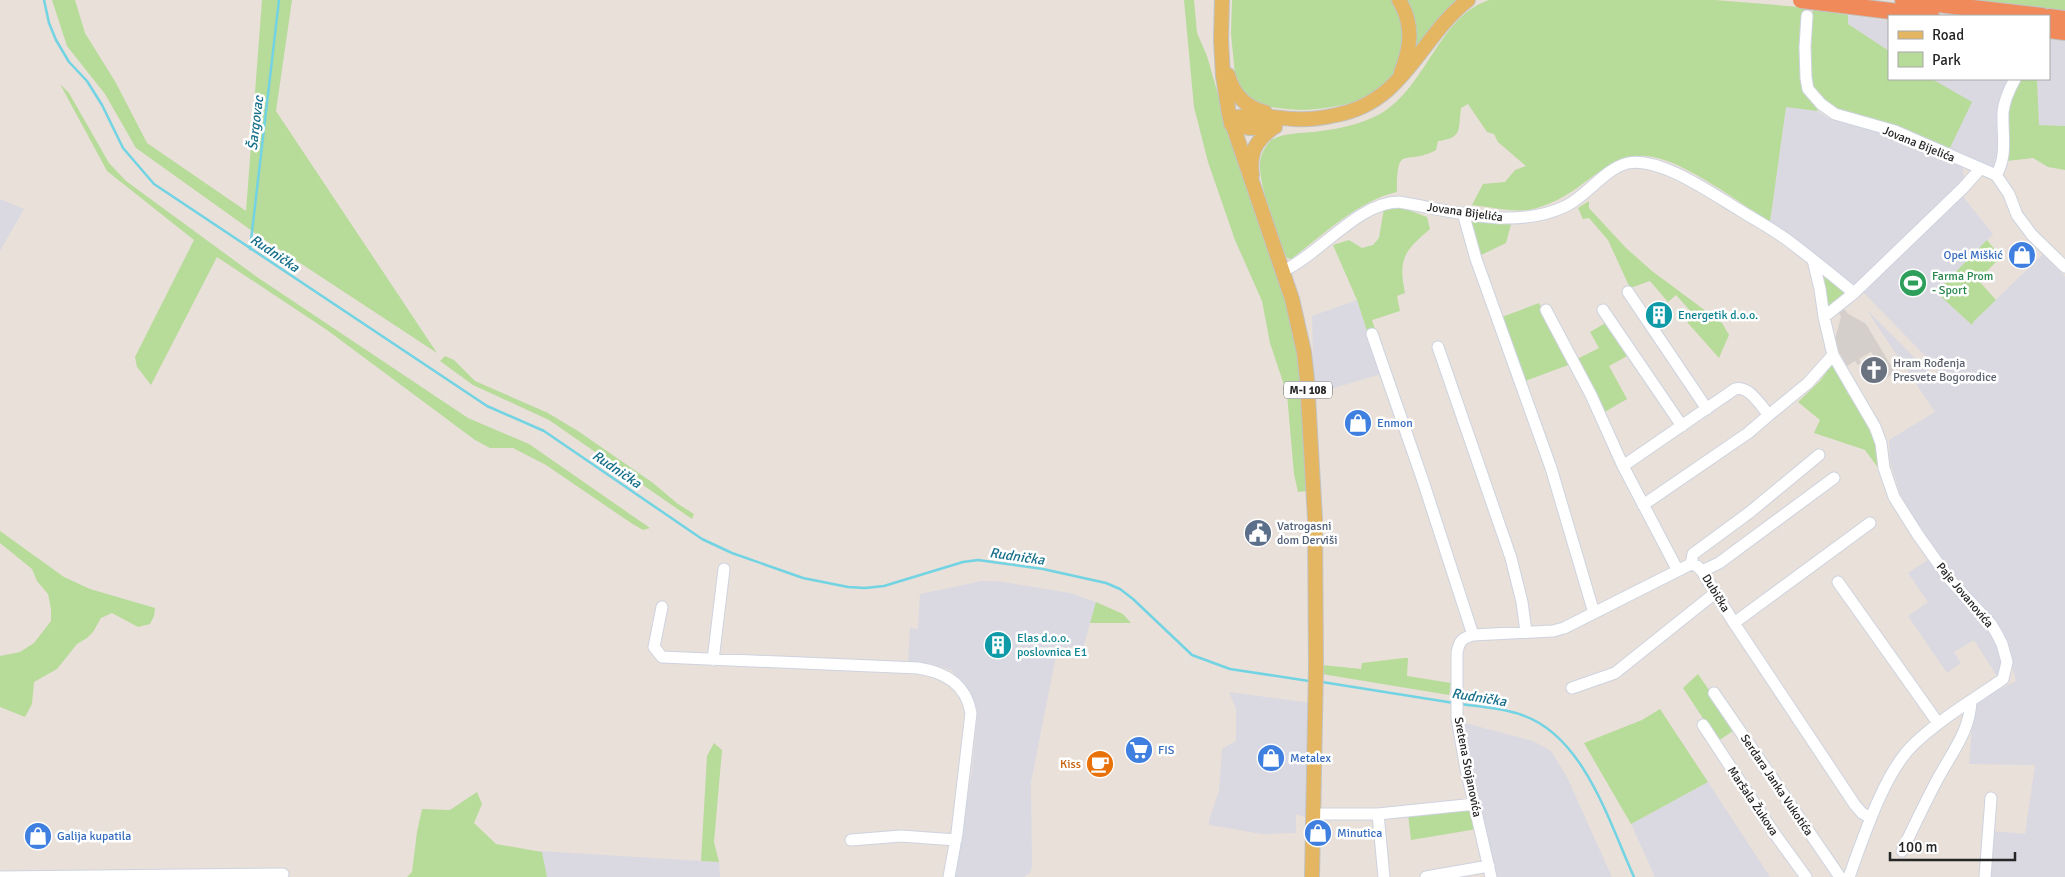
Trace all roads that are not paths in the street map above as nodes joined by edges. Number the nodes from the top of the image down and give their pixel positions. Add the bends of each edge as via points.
1 (1222, 0) edge
2 (1399, 0) edge
3 (1468, 0) edge
4 (1797, 0) edge
5 (1801, 0) edge
6 (1903, 0) edge
7 (1924, 15) edge
8 (2033, 15) edge
9 (1807, 16) dead end
10 (2050, 17) edge
11 (2065, 19) edge
12 (2050, 30) edge
13 (2065, 32) edge
14 (1222, 53) junction
15 (1398, 79) junction
16 (2015, 80) edge
17 (1293, 119) junction
18 (1231, 122) junction
19 (1274, 127) junction
20 (1980, 169) junction
21 (1996, 175) junction
22 (1260, 210) junction
23 (1462, 213) junction
24 (1813, 260) junction
25 (2065, 267) edge
26 (1283, 271) junction
27 (1628, 292) dead end
28 (1854, 293) junction
29 (1546, 310) dead end
30 (1604, 310) dead end
31 (1824, 317) junction
32 (1372, 334) dead end
33 (1438, 346) dead end
34 (1833, 355) junction
35 (1707, 409) junction
36 (1769, 416) junction
37 (1682, 426) junction
38 (1819, 455) dead end
39 (1623, 466) junction
40 (1834, 478) dead end
41 (1643, 505) junction
42 (1870, 523) dead end
43 (1691, 564) junction
44 (724, 569) dead end
45 (1677, 569) junction
46 (1702, 571) junction
47 (1838, 582) dead end
48 (1715, 594) junction
49 (662, 607) dead end
50 (1594, 613) junction
51 (1734, 623) junction
52 (1526, 632) junction
53 (1473, 635) junction
54 (713, 660) junction
55 (1572, 688) dead end
56 (1714, 693) dead end
57 (1971, 701) junction
58 (1938, 723) junction
59 (1703, 724) dead end
60 (1991, 798) dead end
61 (1475, 804) junction
62 (1313, 814) junction
63 (1378, 814) junction
64 (1871, 818) junction
65 (851, 840) dead end
66 (956, 840) junction
67 (1902, 851) dead end
68 (1490, 872) edge
69 (283, 874) dead end
70 (0, 876) edge
71 (949, 877) edge
72 (1312, 877) edge
73 (1384, 877) edge
74 (1426, 877) edge
75 (1806, 877) edge
76 (1840, 877) edge
77 (1849, 877) edge
78 (1985, 877) edge

1 - 14 main road, M-I 108
2 - 15 main road via 1410,28 1410,38
3 - 15 main road
4 - 5 highway
5 - 7 highway, bridge
6 - 8 highway
9 - 20 street, Jovana Bijelića via 1806,78 1808,89 1821,104 1835,114 1895,131
10 - 11 highway
12 - 13 highway
14 - 17 main road via 1238,97 1250,108
14 - 18 main road, M-I 108
15 - 17 main road via 1371,104 1354,111
16 - 21 street via 2003,111 2003,154
17 - 18 main road via 1256,115 1240,116
17 - 19 main road
18 - 19 main road via 1249,128
18 - 22 main road, M-I 108
19 - 22 main road via 1259,139 1254,149 1251,168
20 - 21 street, Jovana Bijelića
20 - 28 street
21 - 25 street via 2009,194 2017,215 2032,235
22 - 26 main road, M-I 108
23 - 24 street, Jovana Bijelića via 1497,218 1541,215 1579,199 1616,169 1628,163 1640,163 1688,179 1785,238
23 - 26 street, Jovana Bijelića via 1399,202 1378,206 1341,230 1303,261
23 - 50 street via 1551,468
24 - 28 street, Jovana Bijelića
24 - 31 street, Paje Jovanovića
26 - 62 main road, M-I 108 via 1300,327 1308,378 1315,498
27 - 35 street
28 - 31 street
29 - 39 street via 1592,395
30 - 37 street
31 - 34 street, Paje Jovanovića
32 - 53 street
33 - 52 street via 1510,558
34 - 36 street via 1808,383
34 - 57 street, Paje Jovanovića via 1875,427 1894,497 1950,580 1991,624 2002,644 2007,662 2003,679
35 - 36 street via 1739,388 1747,390
35 - 37 street
36 - 41 street
37 - 39 street
38 - 43 street via 1693,554
39 - 41 street
40 - 46 street via 1732,553
41 - 45 street
42 - 51 street
43 - 45 street, Dubička
43 - 46 street, Dubička
44 - 54 street
45 - 50 street, Dubička
46 - 48 street, Dubička
47 - 58 street
48 - 51 street, Dubička
48 - 55 street via 1615,673
49 - 54 street via 654,643 656,652 670,658
50 - 52 street, Dubička via 1564,628
51 - 64 street, Dubička via 1855,805
52 - 53 street, Dubička
53 - 61 street, Sretena Stojanovića via 1463,638 1458,646 1457,712
54 - 66 street via 918,668 952,679 967,698 970,713
56 - 76 street, Serdara Janka Vukotića
57 - 58 street, Paje Jovanovića
57 - 67 street via 1964,733
58 - 64 street, Paje Jovanovića via 1900,760
59 - 75 street, Maršala Žukova
60 - 78 street
61 - 63 street
61 - 68 street, Sretena Stojanovića
62 - 63 street
62 - 72 main road, M-I 108
63 - 73 street
64 - 77 street, Paje Jovanovića
65 - 66 street via 901,836
66 - 71 street
68 - 74 street
69 - 70 street

